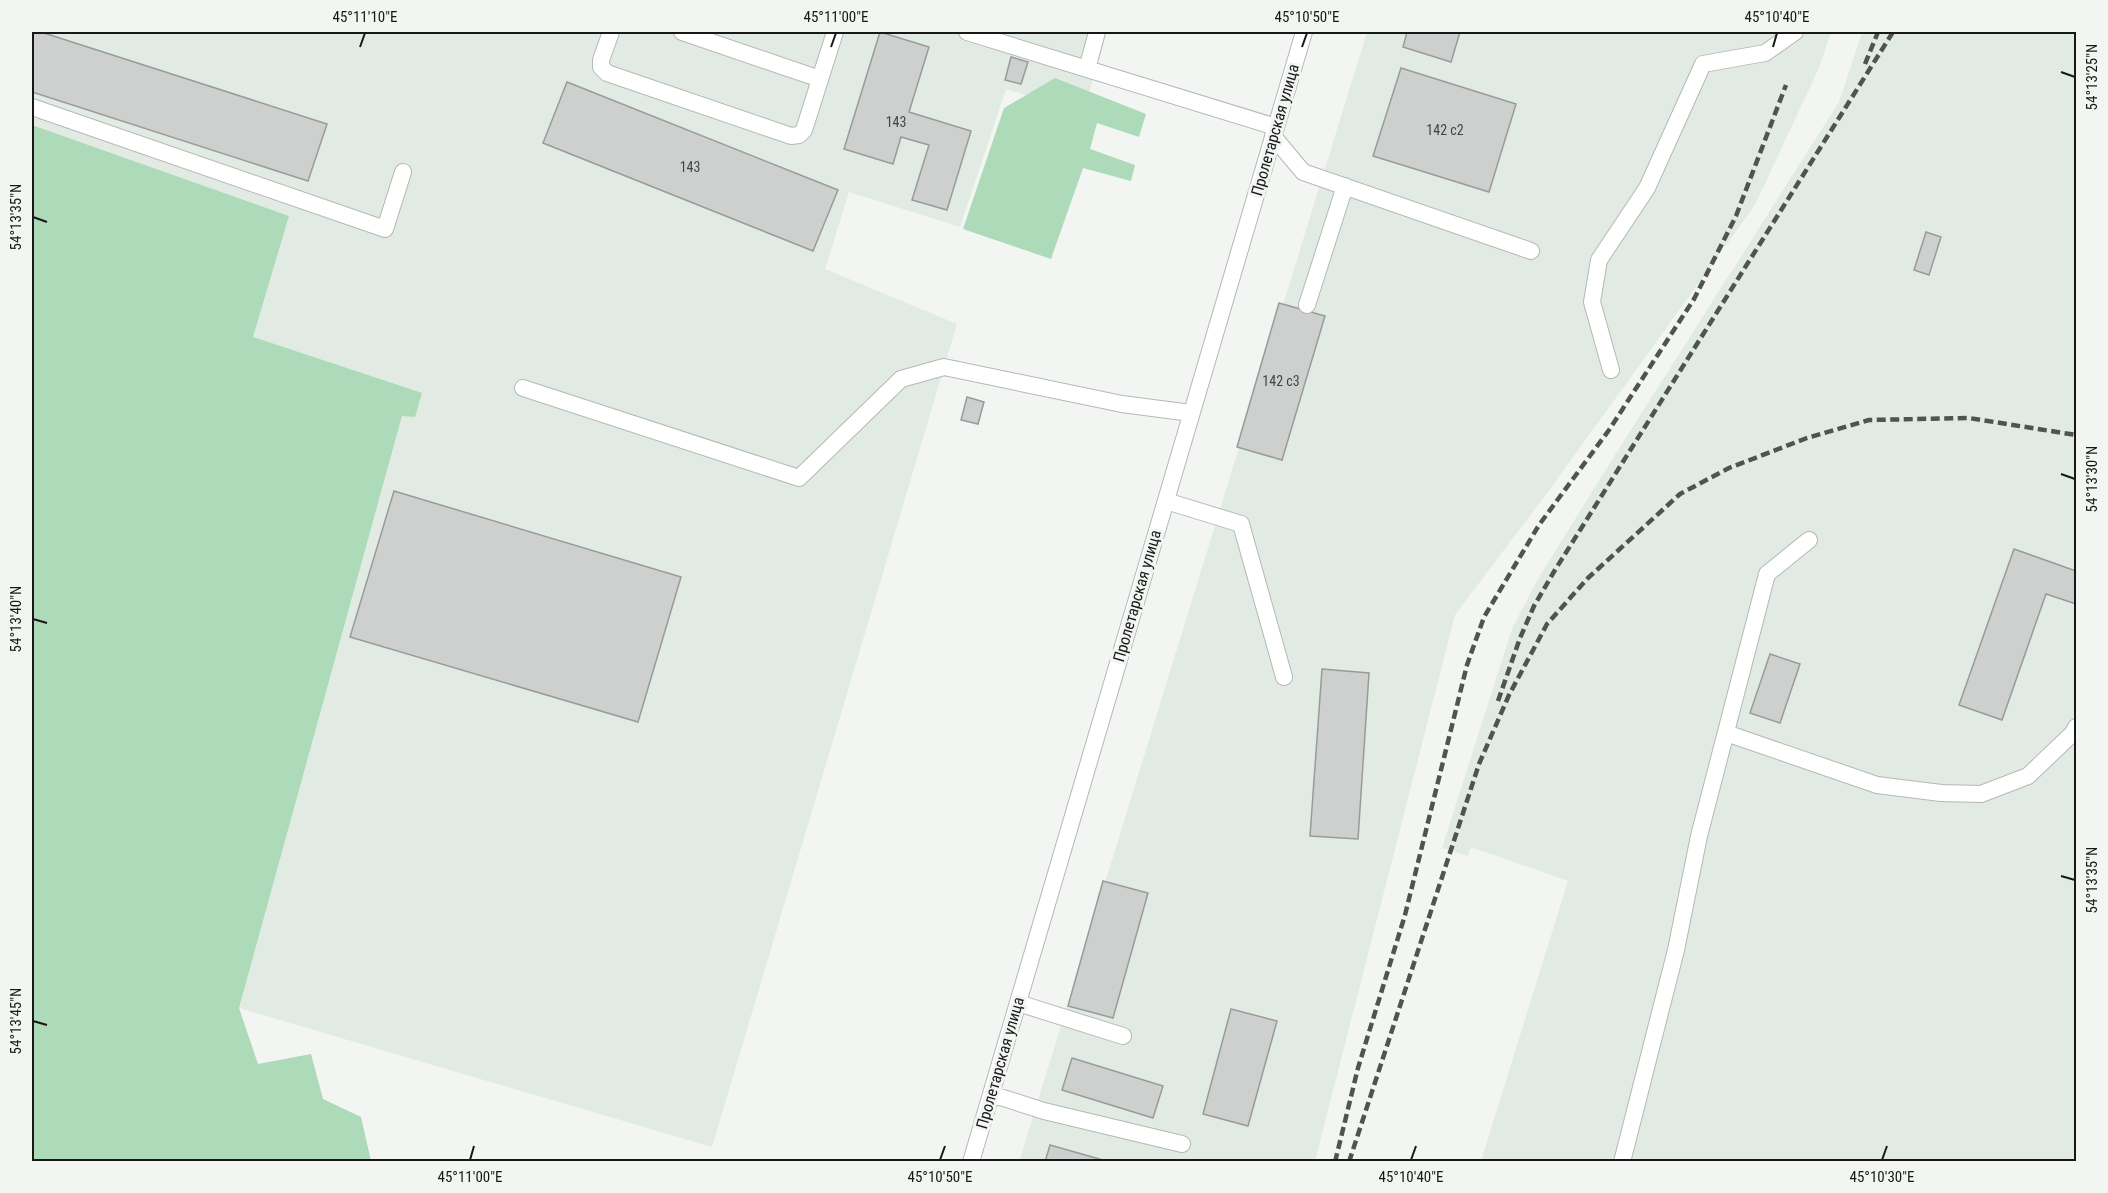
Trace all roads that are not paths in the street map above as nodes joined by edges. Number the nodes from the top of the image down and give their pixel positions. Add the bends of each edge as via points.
1 (611, 32) edge
2 (682, 32) edge
3 (835, 32) edge
4 (967, 32) edge
5 (1097, 32) edge
6 (1304, 32) edge
7 (1795, 32) edge
8 (1087, 69) junction
9 (820, 79) junction
10 (32, 107) edge
11 (1275, 131) junction
12 (403, 172) dead end
13 (1345, 186) junction
14 (1531, 251) dead end
15 (1307, 305) dead end
16 (1611, 370) dead end
17 (523, 388) dead end
18 (1191, 413) junction
19 (1166, 501) junction
20 (1809, 540) dead end
21 (1284, 677) dead end
22 (2076, 727) edge
23 (1725, 732) junction
24 (1018, 1003) junction
25 (1123, 1036) dead end
26 (991, 1094) junction
27 (1182, 1144) dead end
28 (971, 1161) edge
29 (1622, 1161) edge

1 - 9 street via 601,60 607,73 791,136 804,130
2 - 9 street
3 - 9 street
4 - 8 street
5 - 8 street
6 - 11 street, Пролетарская улица
7 - 16 street via 1764,53 1702,64 1647,188 1599,260 1592,302
8 - 11 street
10 - 12 street via 385,229
11 - 13 street via 1302,172
11 - 18 street, Пролетарская улица
13 - 14 street
13 - 15 street
17 - 18 street via 800,478 900,379 944,367 1122,404
18 - 19 street, Пролетарская улица
19 - 21 street via 1241,524
19 - 24 street, Пролетарская улица
20 - 23 street via 1767,574
22 - 23 street via 2028,776 1981,794 1877,785
23 - 29 street via 1676,950
24 - 25 street
24 - 26 street, Пролетарская улица
26 - 27 street via 1044,1111
26 - 28 street, Пролетарская улица

